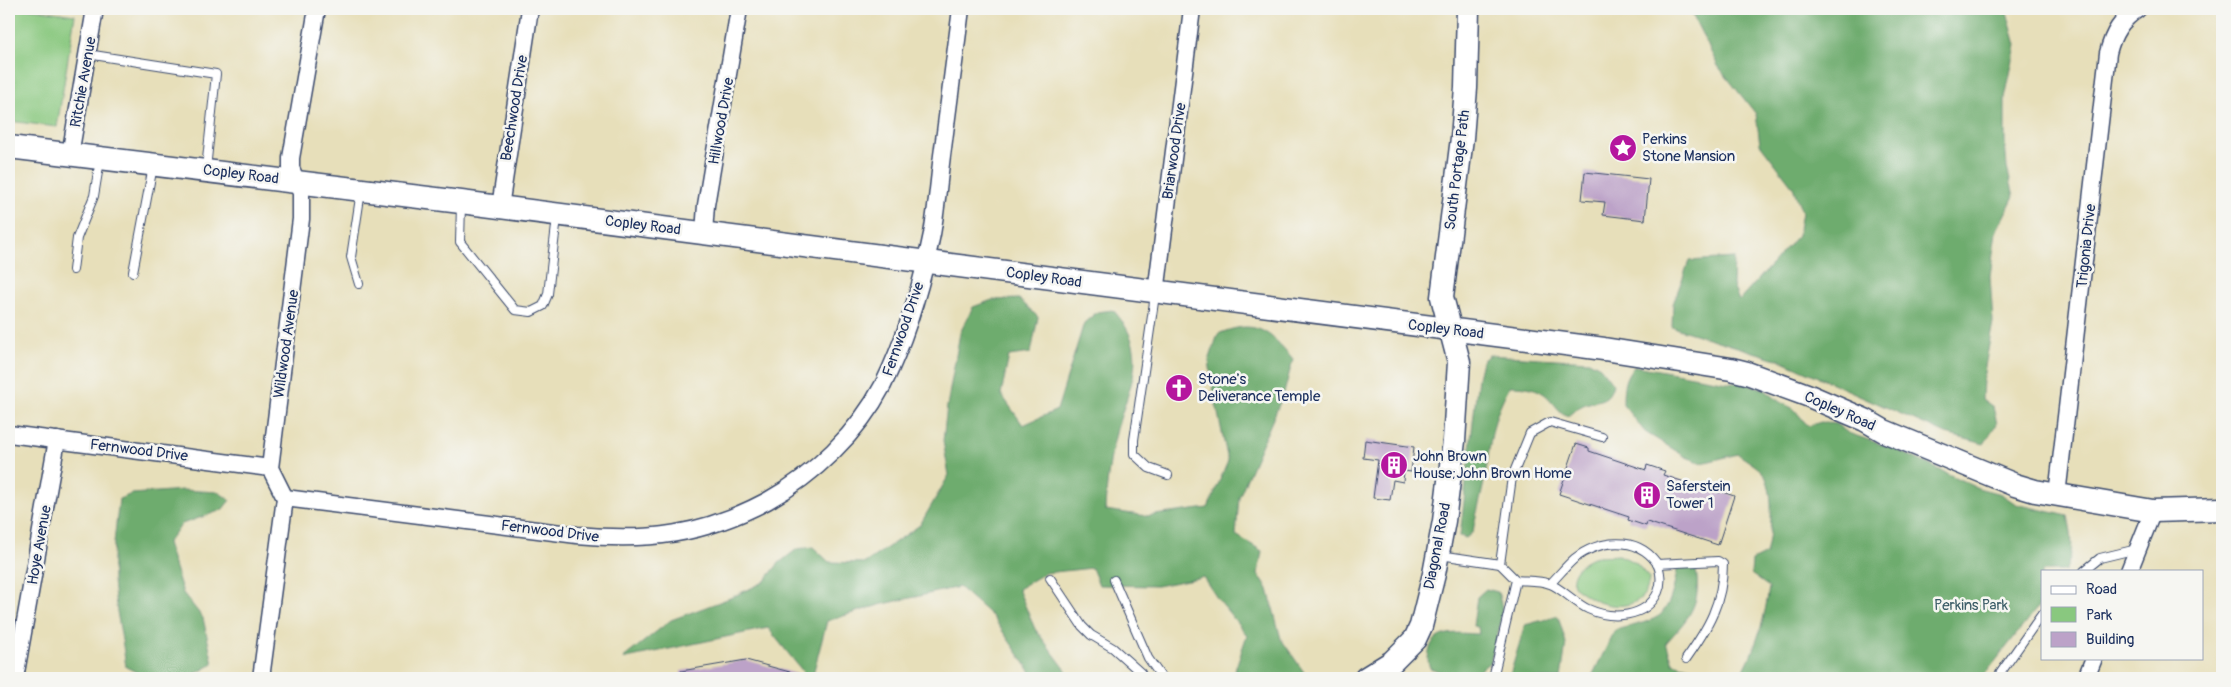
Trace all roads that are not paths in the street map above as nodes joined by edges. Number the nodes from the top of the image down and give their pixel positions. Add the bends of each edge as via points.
1 (95, 9) edge
2 (316, 9) edge
3 (530, 9) edge
4 (739, 9) edge
5 (961, 9) edge
6 (1192, 9) edge
7 (1468, 9) edge
8 (2138, 9) edge
9 (87, 54) junction
10 (9, 147) edge
11 (70, 155) junction
12 (100, 158) junction
13 (153, 164) junction
14 (206, 170) junction
15 (295, 181) junction
16 (361, 189) junction
17 (461, 202) junction
18 (500, 207) junction
19 (558, 214) junction
20 (704, 233) junction
21 (926, 261) junction
22 (73, 270) dead end
23 (133, 272) dead end
24 (359, 284) dead end
25 (1156, 293) junction
26 (1452, 330) junction
27 (9, 434) edge
28 (1602, 436) dead end
29 (57, 440) junction
30 (270, 468) junction
31 (1168, 475) dead end
32 (2057, 495) junction
33 (285, 498) junction
34 (2222, 509) edge
35 (2153, 511) junction
36 (2138, 549) junction
37 (1437, 555) junction
38 (1500, 564) junction
39 (1657, 564) junction
40 (2085, 570) edge
41 (2129, 570) edge
42 (1050, 578) dead end
43 (1114, 580) dead end
44 (1516, 580) junction
45 (1550, 584) junction
46 (2041, 615) edge
47 (1686, 659) dead end
48 (2093, 660) edge
49 (15, 678) edge
50 (262, 678) edge
51 (1143, 678) edge
52 (1162, 678) edge
53 (1366, 678) edge
54 (1494, 678) edge
55 (1996, 678) edge
56 (2086, 678) edge

1 - 9 street, Ritchie Avenue
2 - 15 street, Wildwood Avenue via 291,158
3 - 18 street, Beechwood Drive
4 - 20 street, Hillwood Drive
5 - 21 street, Fernwood Drive
6 - 25 street, Briarwood Drive
7 - 26 main road, South Portage Path via 1462,138 1442,297
8 - 32 street, Trigonia Drive via 2117,27 2108,52
9 - 11 street, Ritchie Avenue
9 - 14 lane via 216,74
10 - 11 main road, Copley Road
11 - 12 main road, Copley Road
12 - 13 main road, Copley Road
12 - 22 lane via 94,196 77,238
13 - 14 main road, Copley Road
13 - 23 lane
14 - 15 main road, Copley Road
15 - 16 main road, Copley Road
15 - 30 street, Wildwood Avenue via 300,193 301,219
16 - 17 main road, Copley Road
16 - 24 lane via 351,257
17 - 18 main road, Copley Road
17 - 19 lane via 460,242 515,310 531,312 544,306 548,294
18 - 19 main road, Copley Road
19 - 20 main road, Copley Road
20 - 21 main road, Copley Road
21 - 25 main road, Copley Road
21 - 33 street, Fernwood Drive via 894,360 876,397 858,422 801,480 729,520 672,535 617,538
25 - 26 main road, Copley Road
25 - 31 lane via 1134,454 1149,468
26 - 32 main road, Copley Road via 1604,349 1747,373 1807,395 2015,485
26 - 37 main road, Diagonal Road via 1459,362 1454,441
27 - 29 street, Fernwood Drive
28 - 38 lane via 1550,422 1530,433 1512,477
29 - 30 street, Fernwood Drive
29 - 49 street, Hoye Avenue
30 - 33 street
32 - 35 main road, Copley Road
33 - 50 street
34 - 35 main road, Copley Road
35 - 36 street
36 - 40 lane via 2100,558
36 - 41 street
37 - 38 lane
37 - 53 main road, Diagonal Road via 1421,626 1415,639 1392,662
38 - 44 lane
39 - 45 lane via 1646,552 1633,546 1620,542 1598,545 1574,559
39 - 45 lane via 1661,575 1659,590 1651,604 1638,612 1616,616 1589,610
39 - 47 lane via 1718,561 1723,564 1723,586 1718,603
42 - 51 lane via 1082,626 1113,648
43 - 52 lane via 1148,658
44 - 45 lane
44 - 54 lane
46 - 55 lane
48 - 56 street

